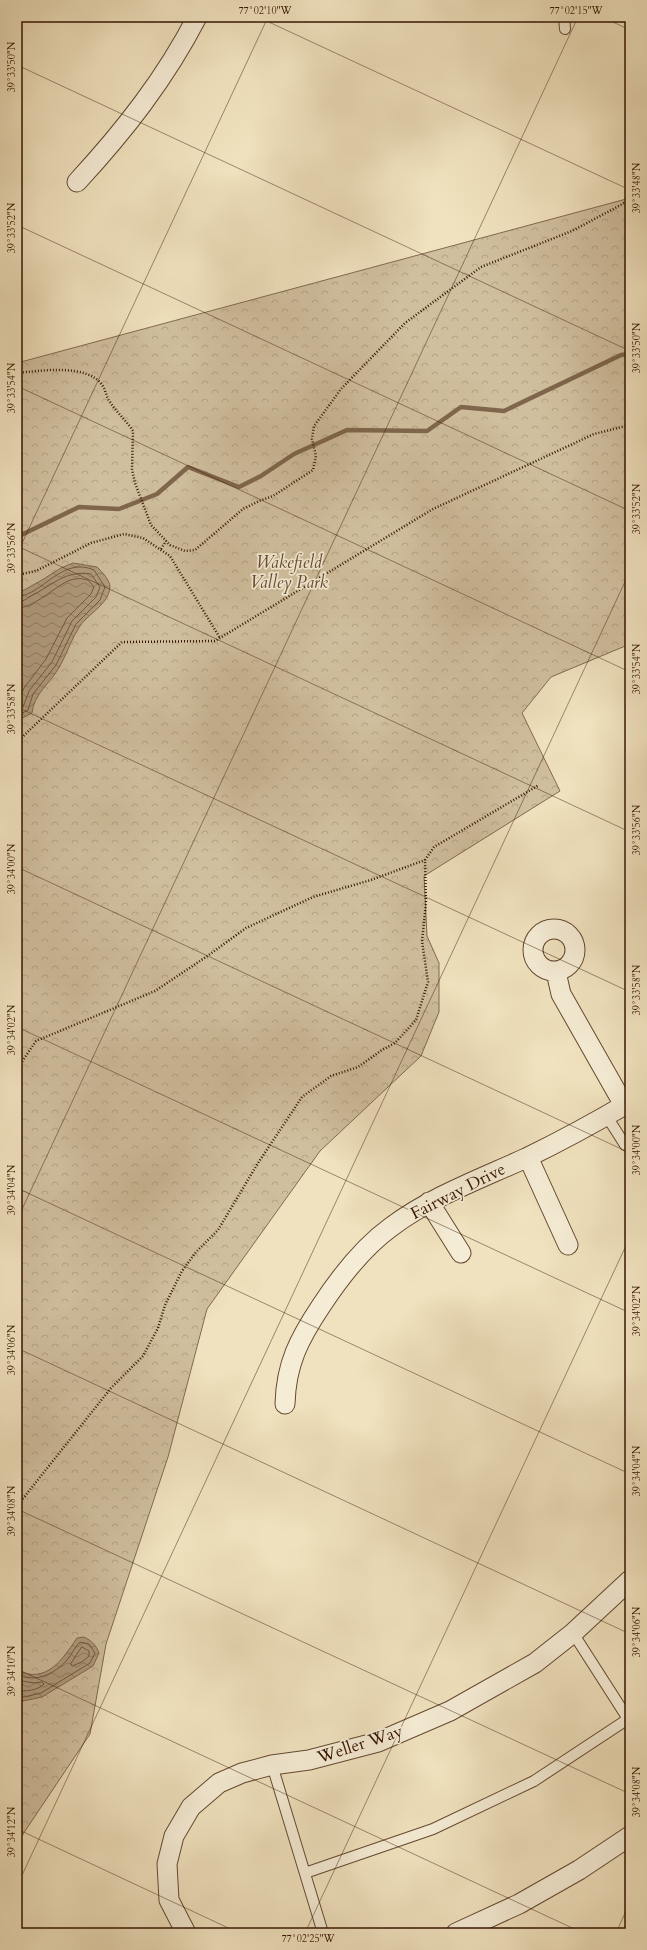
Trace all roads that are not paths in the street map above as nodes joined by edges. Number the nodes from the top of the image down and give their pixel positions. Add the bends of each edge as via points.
1 (197, 17) edge
2 (564, 17) edge
3 (565, 29) dead end
4 (77, 182) dead end
5 (556, 972) dead end
6 (627, 1104) edge
7 (606, 1115) junction
8 (630, 1146) edge
9 (528, 1157) junction
10 (429, 1202) junction
11 (568, 1245) dead end
12 (461, 1253) dead end
13 (285, 1404) dead end
14 (630, 1580) edge
15 (573, 1633) junction
16 (629, 1721) edge
17 (272, 1765) junction
18 (630, 1836) edge
19 (305, 1873) junction
20 (186, 1933) edge
21 (323, 1933) edge
22 (456, 1933) edge

1 - 4 street via 183,45 145,102
2 - 3 lane
5 - 6 street via 561,994
6 - 7 street, Fairway Drive
7 - 8 lane via 626,1145
7 - 9 street, Fairway Drive
9 - 10 street, Fairway Drive
9 - 11 street
10 - 12 street
10 - 13 street, Fairway Drive via 390,1227 370,1244 331,1292 313,1318 289,1366
14 - 15 street, Weller Way
15 - 16 lane
15 - 17 street, Weller Way via 535,1663 450,1711 378,1742 309,1760
16 - 19 lane via 534,1781 441,1826
17 - 19 lane
17 - 20 street, Weller Way via 242,1773 219,1783 191,1807 174,1836 167,1864 169,1900
18 - 22 street via 539,1893
19 - 21 lane

